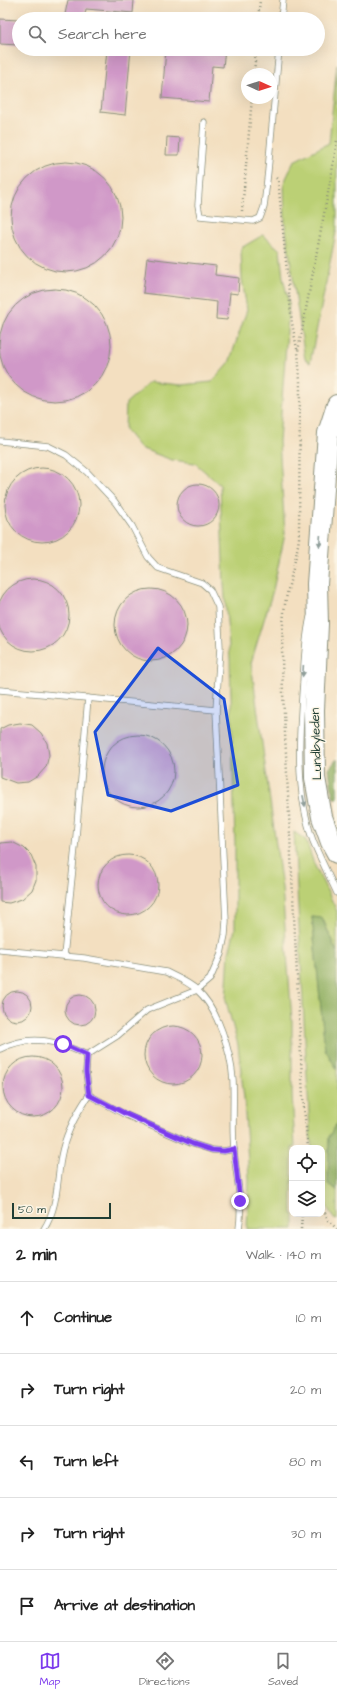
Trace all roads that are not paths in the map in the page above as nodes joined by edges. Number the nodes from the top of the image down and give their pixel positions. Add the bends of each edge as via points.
1 (283, 0) edge
2 (282, 12) edge
3 (278, 56) edge
4 (204, 122) dead end
5 (337, 400) edge
6 (337, 407) edge
7 (0, 441) edge
8 (317, 584) junction
9 (0, 690) edge
10 (88, 698) junction
11 (216, 710) junction
12 (337, 853) edge
13 (337, 893) edge
14 (0, 950) edge
15 (64, 956) junction
16 (197, 990) junction
17 (0, 1049) edge
18 (87, 1055) junction
19 (89, 1095) junction
20 (234, 1149) junction
21 (44, 1229) edge
22 (239, 1229) edge

1 - 2 lane
3 - 4 lane via 264,208 260,218 253,222 200,216 198,205
5 - 6 highway, Lundbyleden
6 -> 8 highway, Lundbyleden via 328,433
7 - 11 lane via 48,446 66,455 87,472 115,502 132,526 148,557 158,568 202,584 210,590 218,607 220,648
8 - 12 highway, Lundbyleden via 318,628 314,710 316,778 322,816
8 -> 13 lane via 306,633 300,712 300,760 302,787 313,840
9 - 10 lane
10 - 11 lane
10 - 15 lane
11 - 16 lane via 226,921 221,954 210,979
14 - 15 lane
15 - 16 lane via 166,972
16 - 18 lane via 147,1010 117,1036
16 - 20 lane via 208,1003 221,1030 229,1056 233,1078
17 - 18 lane via 21,1041 32,1040 63,1044
18 - 19 lane
19 - 20 lane via 193,1144 212,1150
19 - 21 lane via 78,1111 66,1139 54,1203
20 - 22 lane via 240,1201

